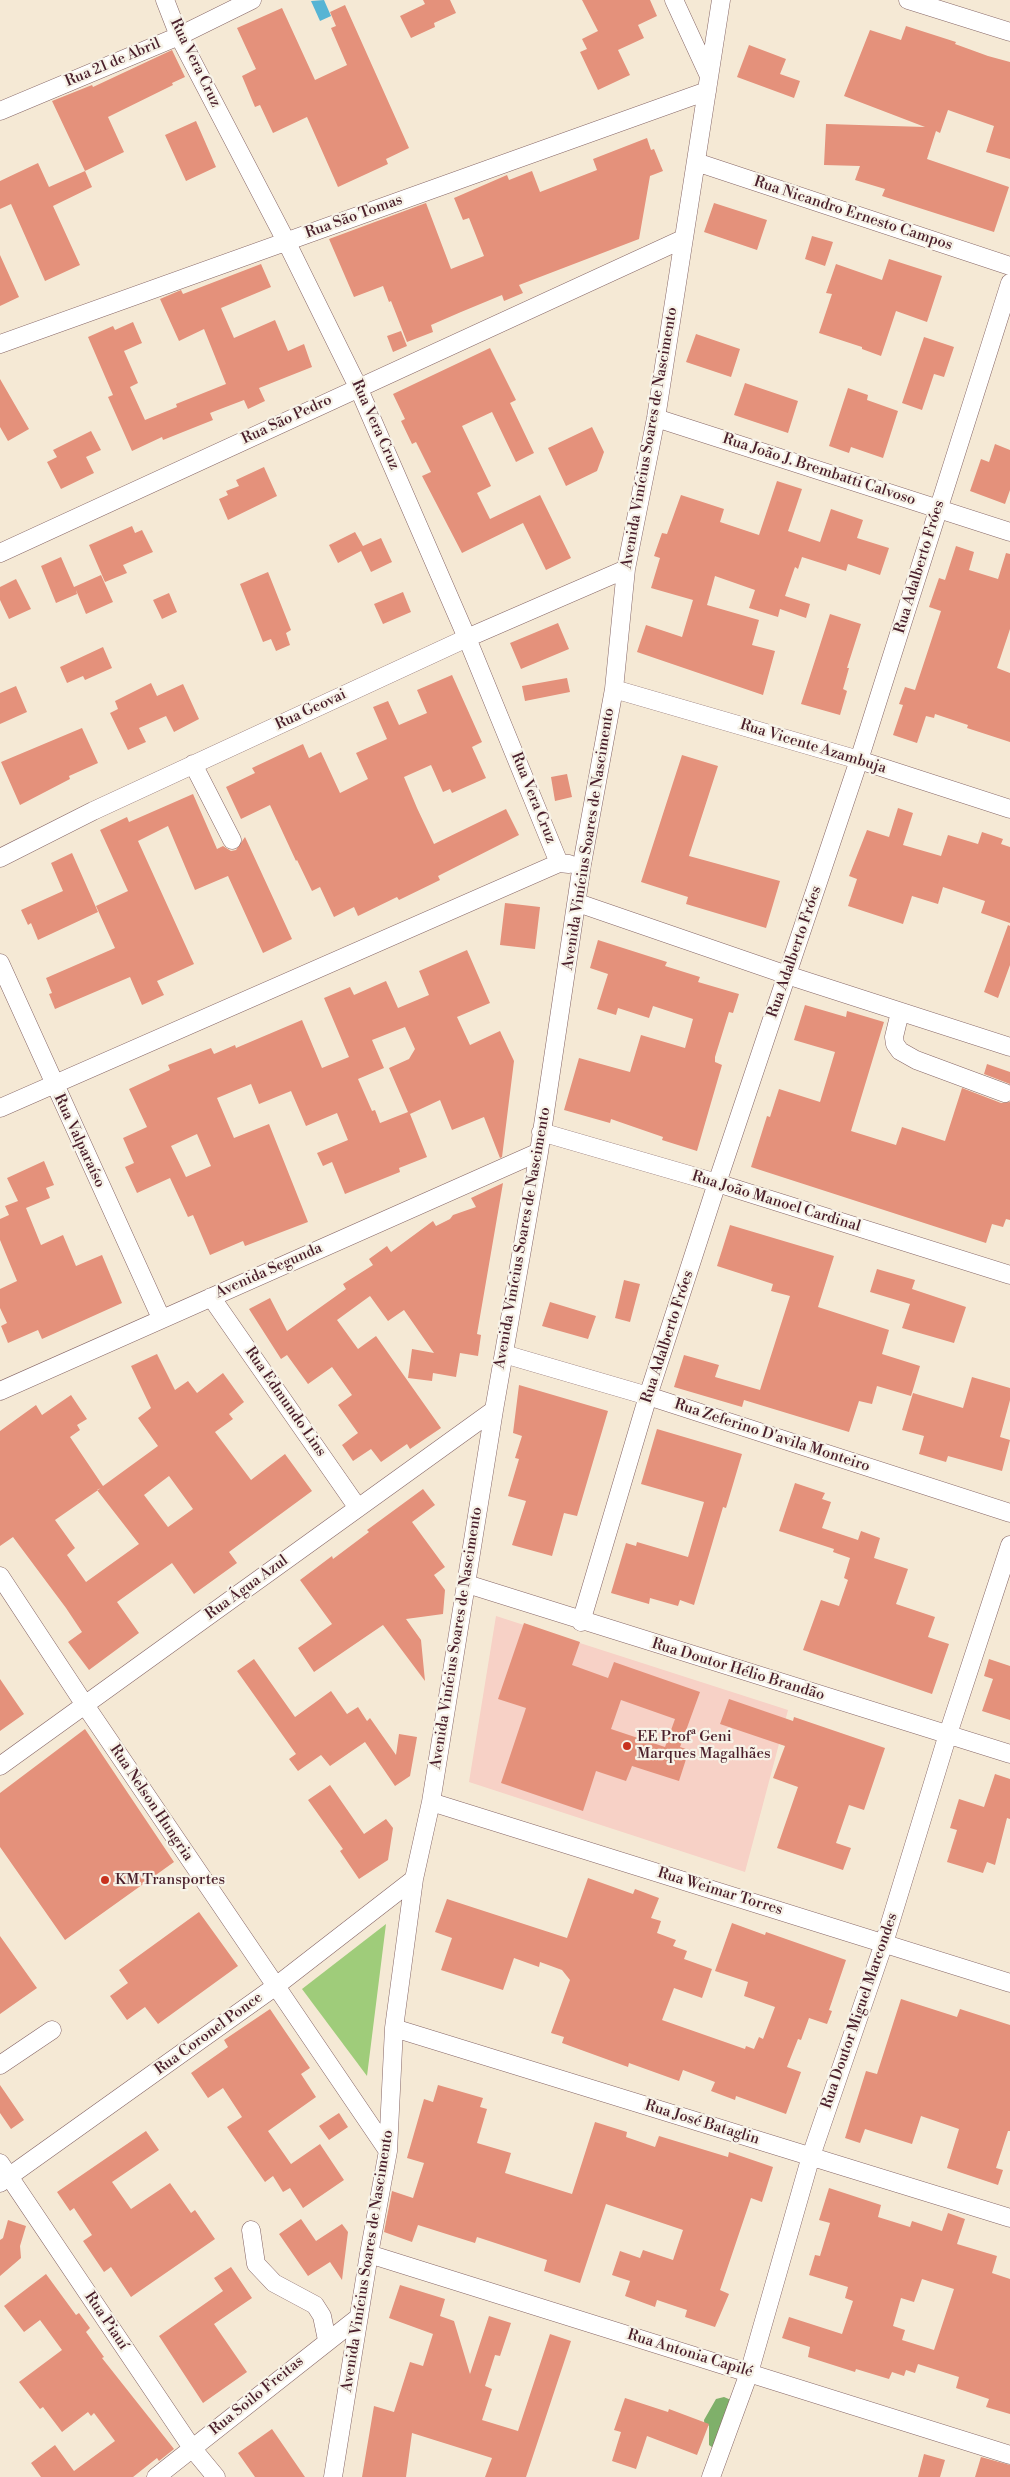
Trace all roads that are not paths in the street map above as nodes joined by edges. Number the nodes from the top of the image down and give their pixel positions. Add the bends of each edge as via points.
1 (165, 0) edge
2 (252, 0) edge
3 (674, 0) edge
4 (721, 0) edge
5 (908, 0) edge
6 (1010, 32) edge
7 (179, 36) junction
8 (708, 83) junction
9 (0, 111) edge
10 (696, 162) junction
11 (683, 238) junction
12 (286, 241) junction
13 (1010, 266) edge
14 (1010, 283) edge
15 (0, 344) edge
16 (358, 387) junction
17 (656, 418) junction
18 (938, 508) junction
19 (1010, 532) edge
20 (0, 553) edge
21 (626, 569) junction
22 (467, 638) junction
23 (614, 689) junction
24 (859, 760) junction
25 (194, 764) junction
26 (1010, 809) edge
27 (232, 840) dead end
28 (0, 858) edge
29 (559, 863) junction
30 (582, 864) junction
31 (578, 903) junction
32 (0, 963) edge
33 (787, 976) junction
34 (900, 1012) junction
35 (1010, 1047) edge
36 (53, 1084) junction
37 (1005, 1093) dead end
38 (0, 1108) edge
39 (541, 1132) junction
40 (538, 1152) junction
41 (717, 1183) junction
42 (1010, 1275) edge
43 (211, 1297) junction
44 (161, 1318) junction
45 (504, 1354) junction
46 (0, 1391) edge
47 (648, 1396) junction
48 (494, 1410) junction
49 (358, 1508) junction
50 (1010, 1513) edge
51 (1010, 1545) edge
52 (0, 1576) edge
53 (467, 1584) junction
54 (581, 1622) junction
55 (84, 1705) junction
56 (948, 1734) junction
57 (1010, 1754) edge
58 (0, 1766) edge
59 (431, 1802) junction
60 (414, 1879) junction
61 (884, 1943) junction
62 (1010, 1984) edge
63 (276, 1986) junction
64 (394, 2028) junction
65 (52, 2030) dead end
66 (0, 2065) edge
67 (388, 2152) junction
68 (811, 2156) junction
69 (3, 2174) edge
70 (1010, 2218) edge
71 (251, 2230) dead end
72 (369, 2254) junction
73 (359, 2317) junction
74 (327, 2340) junction
75 (749, 2373) junction
76 (192, 2448) junction
77 (1010, 2455) edge
78 (156, 2477) edge
79 (216, 2477) edge
80 (333, 2477) edge
81 (711, 2477) edge

1 - 7 street, Rua Vera Cruz
2 - 7 street, Rua 21 de Abril
3 - 8 street
4 - 8 street, Avenida Vinícius Soares de Nascimento
5 - 6 street
7 - 9 street, Rua 21 de Abril
7 - 12 street, Rua Vera Cruz
8 - 10 street, Avenida Vinícius Soares de Nascimento
8 - 12 street, Rua São Tomas
10 - 11 street, Avenida Vinícius Soares de Nascimento
10 - 13 street, Rua Nicandro Ernesto Campos
11 - 16 street, Rua São Pedro
11 - 17 street, Avenida Vinícius Soares de Nascimento
12 - 15 street, Rua São Tomas
12 - 16 street, Rua Vera Cruz
14 - 18 street, Rua Adalberto Fróes
16 - 20 street, Rua São Pedro
16 - 22 street, Rua Vera Cruz
17 - 18 street, Rua João J. Brembatti Calvoso
17 - 21 street, Avenida Vinícius Soares de Nascimento
18 - 19 street, Rua João J. Brembatti Calvoso
18 - 24 street, Rua Adalberto Fróes
21 - 22 street, Rua Geovai
21 - 23 street, Avenida Vinícius Soares de Nascimento
22 - 25 street, Rua Geovai
22 - 29 street, Rua Vera Cruz
23 - 24 street, Rua Vicente Azambuja
23 - 30 street, Avenida Vinícius Soares de Nascimento
24 - 26 street, Rua Vicente Azambuja
24 - 33 street, Rua Adalberto Fróes
25 - 27 street
25 - 28 street, Rua Geovai
29 - 30 street
29 - 36 street
30 - 31 street, Avenida Vinícius Soares de Nascimento
31 - 33 street
31 - 39 street, Avenida Vinícius Soares de Nascimento
32 - 36 street, Rua Valparaíso
33 - 34 street
33 - 41 street, Rua Adalberto Fróes
34 - 35 street
34 - 37 street via 894,1037 900,1051
36 - 38 street
36 - 44 street, Rua Valparaíso
39 - 40 street, Avenida Vinícius Soares de Nascimento
39 - 41 street, Rua João Manoel Cardinal
40 - 43 street, Avenida Segunda
40 - 45 street, Avenida Vinícius Soares de Nascimento
41 - 42 street, Rua João Manoel Cardinal
41 - 47 street, Rua Adalberto Fróes
43 - 44 street, Avenida Segunda
43 - 49 street, Rua Edmundo Lins
44 - 46 street, Avenida Segunda
45 - 47 street, Rua Zeferino D'avila Monteiro
45 - 48 street, Avenida Vinícius Soares de Nascimento
47 - 50 street, Rua Zeferino D'avila Monteiro
47 - 54 street, Rua Adalberto Fróes
48 - 49 street, Rua Água Azul
48 - 53 street, Avenida Vinícius Soares de Nascimento
49 - 55 street, Rua Água Azul
51 - 56 street, Rua Doutor Miguel Marcondes
52 - 55 street, Rua Nelson Hungria
53 - 54 street, Rua Doutor Hélio Brandão
53 - 59 street, Avenida Vinícius Soares de Nascimento
54 - 56 street, Rua Doutor Hélio Brandão
55 - 58 street, Rua Água Azul
55 - 63 street, Rua Nelson Hungria
56 - 57 street, Rua Doutor Hélio Brandão
56 - 61 street, Rua Doutor Miguel Marcondes
59 - 60 street, Avenida Vinícius Soares de Nascimento
59 - 61 street, Rua Weimar Torres
60 - 63 street, Rua Coronel Ponce
60 - 64 street, Avenida Vinícius Soares de Nascimento
61 - 62 street, Rua Weimar Torres
61 - 68 street, Rua Doutor Miguel Marcondes
63 - 67 street, Rua Nelson Hungria
63 - 69 street, Rua Coronel Ponce
64 - 67 street, Avenida Vinícius Soares de Nascimento
64 - 68 street, Rua José Bataglin
65 - 66 street
67 - 72 street, Avenida Vinícius Soares de Nascimento
68 - 70 street, Rua José Bataglin
68 - 75 street, Rua Doutor Miguel Marcondes
69 - 76 street, Rua Piauí
71 - 74 street via 256,2264 274,2283 315,2305 322,2316
72 - 73 street, Avenida Vinícius Soares de Nascimento
72 - 75 street, Rua Antonia Capilé
73 - 74 street, Rua Soilo Freitas
73 - 80 street, Avenida Vinícius Soares de Nascimento
74 - 76 street, Rua Soilo Freitas
75 - 77 street, Rua Antonia Capilé
75 - 81 street, Rua Doutor Miguel Marcondes
76 - 78 street, Rua Soilo Freitas
76 - 79 street, Rua Piauí

